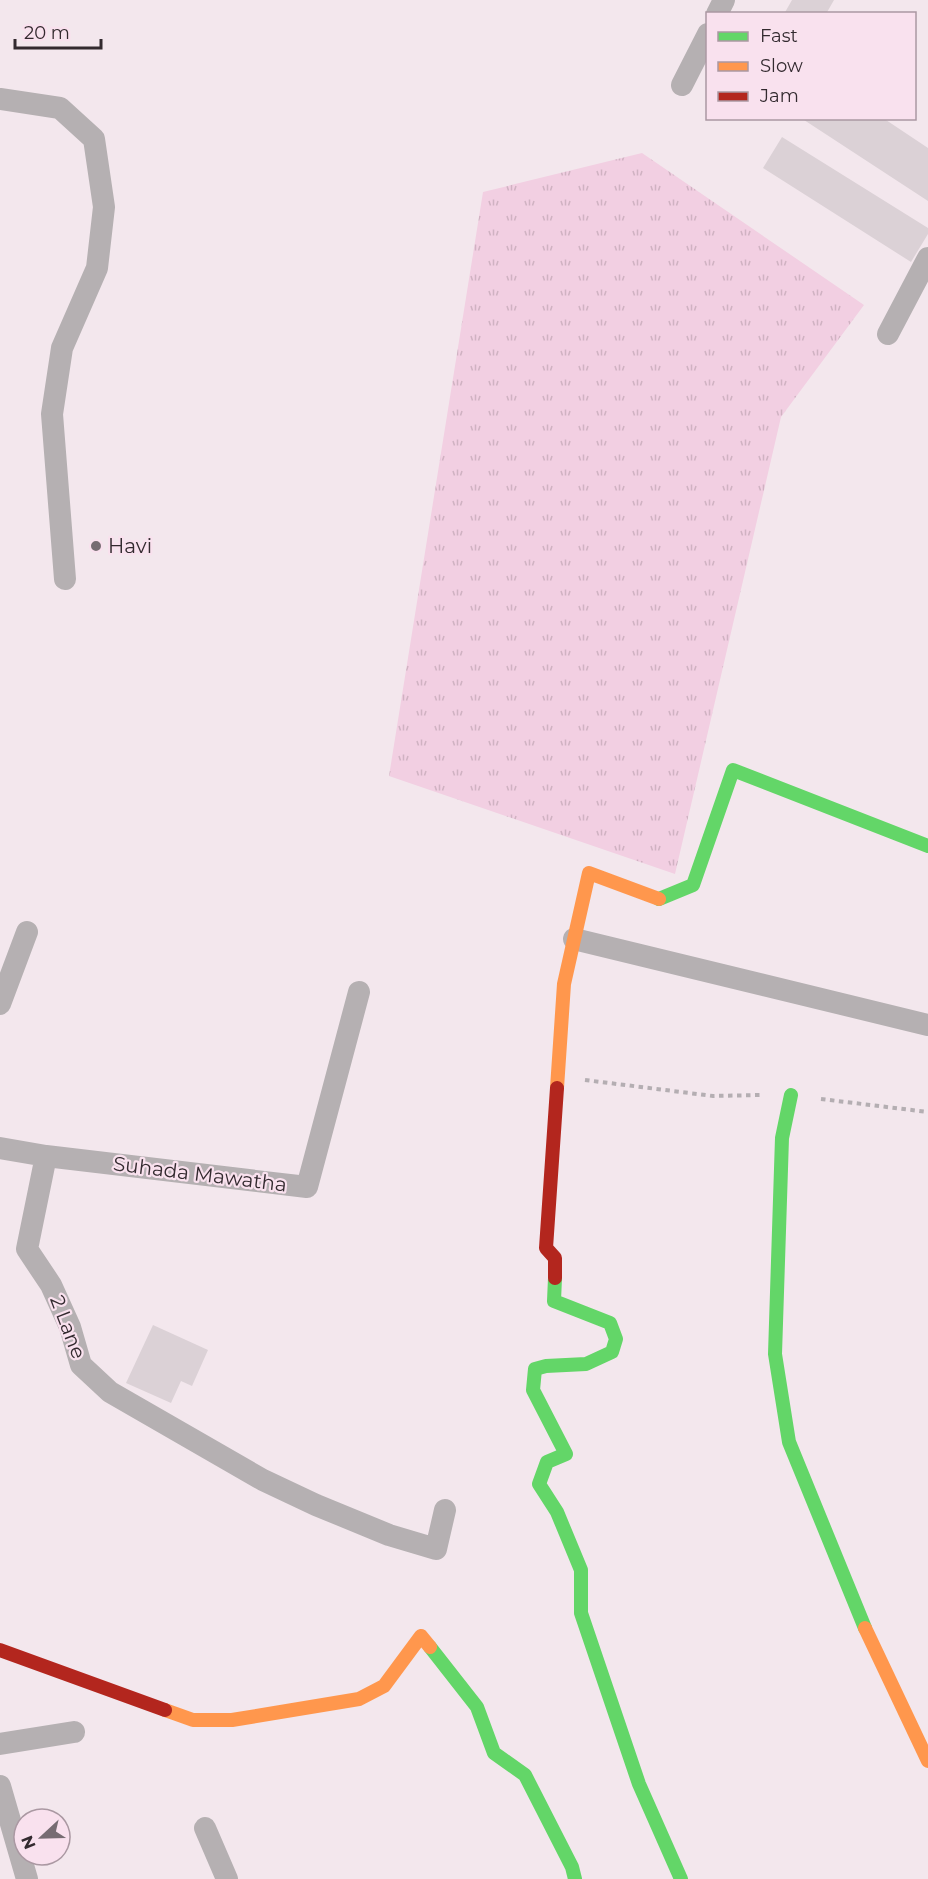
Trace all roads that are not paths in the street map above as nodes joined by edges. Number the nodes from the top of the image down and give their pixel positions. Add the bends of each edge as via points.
1 (706, 38) edge
2 (682, 85) dead end
3 (0, 99) edge
4 (928, 258) edge
5 (888, 334) dead end
6 (65, 579) dead end
7 (928, 846) edge
8 (27, 932) dead end
9 (574, 939) junction
10 (359, 992) dead end
11 (0, 1004) edge
12 (928, 1025) edge
13 (790, 1095) road end
14 (0, 1148) edge
15 (46, 1156) junction
16 (445, 1510) dead end
17 (0, 1650) edge
18 (74, 1732) dead end
19 (0, 1744) edge
20 (928, 1761) edge
21 (0, 1786) edge
22 (205, 1828) dead end
23 (27, 1879) edge
24 (227, 1879) edge
25 (575, 1879) edge
26 (681, 1879) edge

1 - 2 street
3 - 6 street via 60,108 94,139 104,207 97,268 62,348 52,414
4 - 5 street
7 - 9 street via 733,770 693,885 658,900 589,873
8 - 11 street
9 - 12 street
9 - 26 street via 564,984 546,1248 555,1258 554,1301 610,1323 616,1339 612,1352 586,1364 535,1369 533,1390 566,1454 547,1462 539,1484 557,1512 581,1570 581,1613 639,1784
10 - 15 street, Suhada Mawatha via 308,1188
13 - 20 street via 782,1138 775,1354 789,1442 867,1633
14 - 15 street, Suhada Mawatha
15 - 16 street, 2 Lane via 27,1249 51,1285 70,1327 81,1365 110,1392 263,1480 378,1531 436,1549
17 - 25 street via 193,1720 232,1720 359,1699 384,1686 421,1636 477,1707 494,1753 525,1775
18 - 19 street
21 - 23 street
22 - 24 street

